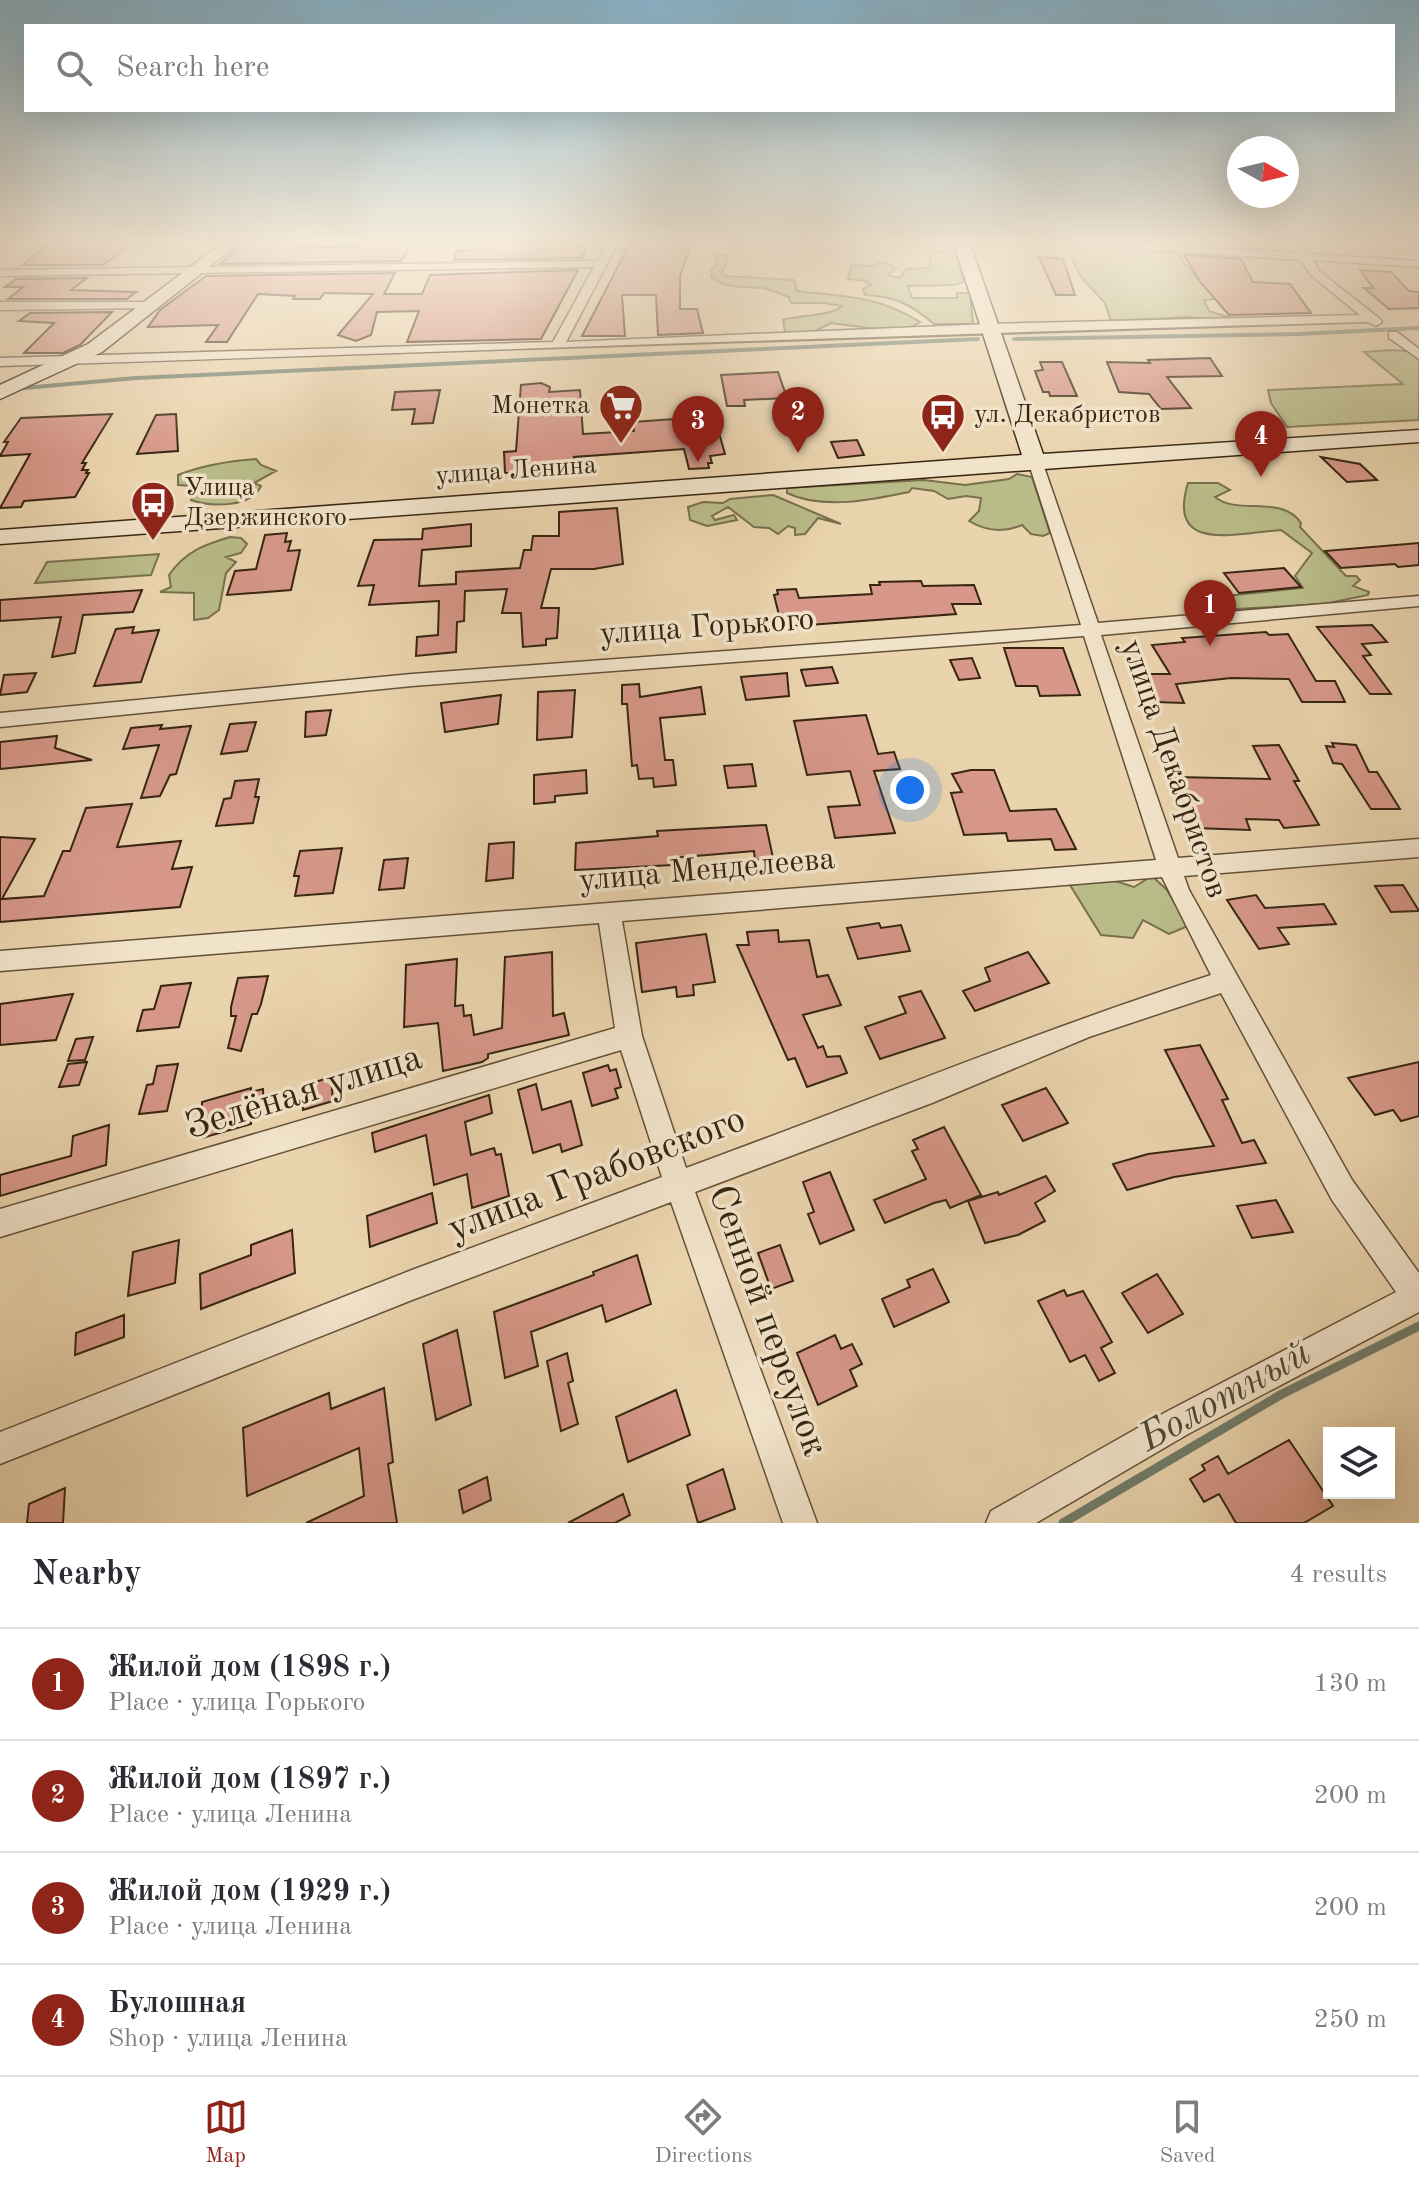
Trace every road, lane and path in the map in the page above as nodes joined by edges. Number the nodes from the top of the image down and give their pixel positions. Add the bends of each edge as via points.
1 (142, 312) edge
2 (575, 312) edge
3 (984, 312) edge
4 (1364, 312) edge
5 (989, 328) junction
6 (1393, 335) dead end
7 (558, 345) junction
8 (1419, 355) edge
9 (0, 362) edge
10 (69, 362) junction
11 (0, 393) edge
12 (1419, 436) edge
13 (1035, 461) junction
14 (0, 537) edge
15 (1419, 601) edge
16 (1090, 629) junction
17 (0, 720) edge
18 (1419, 848) edge
19 (1167, 867) junction
20 (609, 911) junction
21 (0, 961) edge
22 (1224, 981) junction
23 (629, 1036) junction
24 (678, 1185) junction
25 (0, 1223) edge
26 (1418, 1296) edge
27 (0, 1448) edge
28 (800, 1523) edge
29 (1003, 1523) edge

1 - 10 main road
2 - 7 street
3 - 5 main road
4 - 5 street via 1374,320
5 - 7 street
5 - 13 main road, улица Декабристов
6 - 8 street
7 - 10 street
9 - 10 street
10 - 11 main road
12 - 13 main road, улица Ленина
13 - 14 main road, улица Ленина
13 - 16 street, улица Декабристов
15 - 16 street, улица Горького
16 - 17 street, улица Горького via 428,679
16 - 19 street, улица Декабристов
18 - 19 street, улица Менделеева
19 - 20 street, улица Менделеева
19 - 22 street, улица Декабристов
20 - 21 street, улица Менделеева
20 - 23 street, Сенной переулок
22 - 24 street, улица Грабовского via 1085,1027
22 - 26 street, улица Декабристов via 1342,1190
23 - 24 street, Сенной переулок
23 - 25 street, Зелёная улица
24 - 27 street, улица Грабовского
24 - 28 street, Сенной переулок
26 - 29 street via 1189,1416

